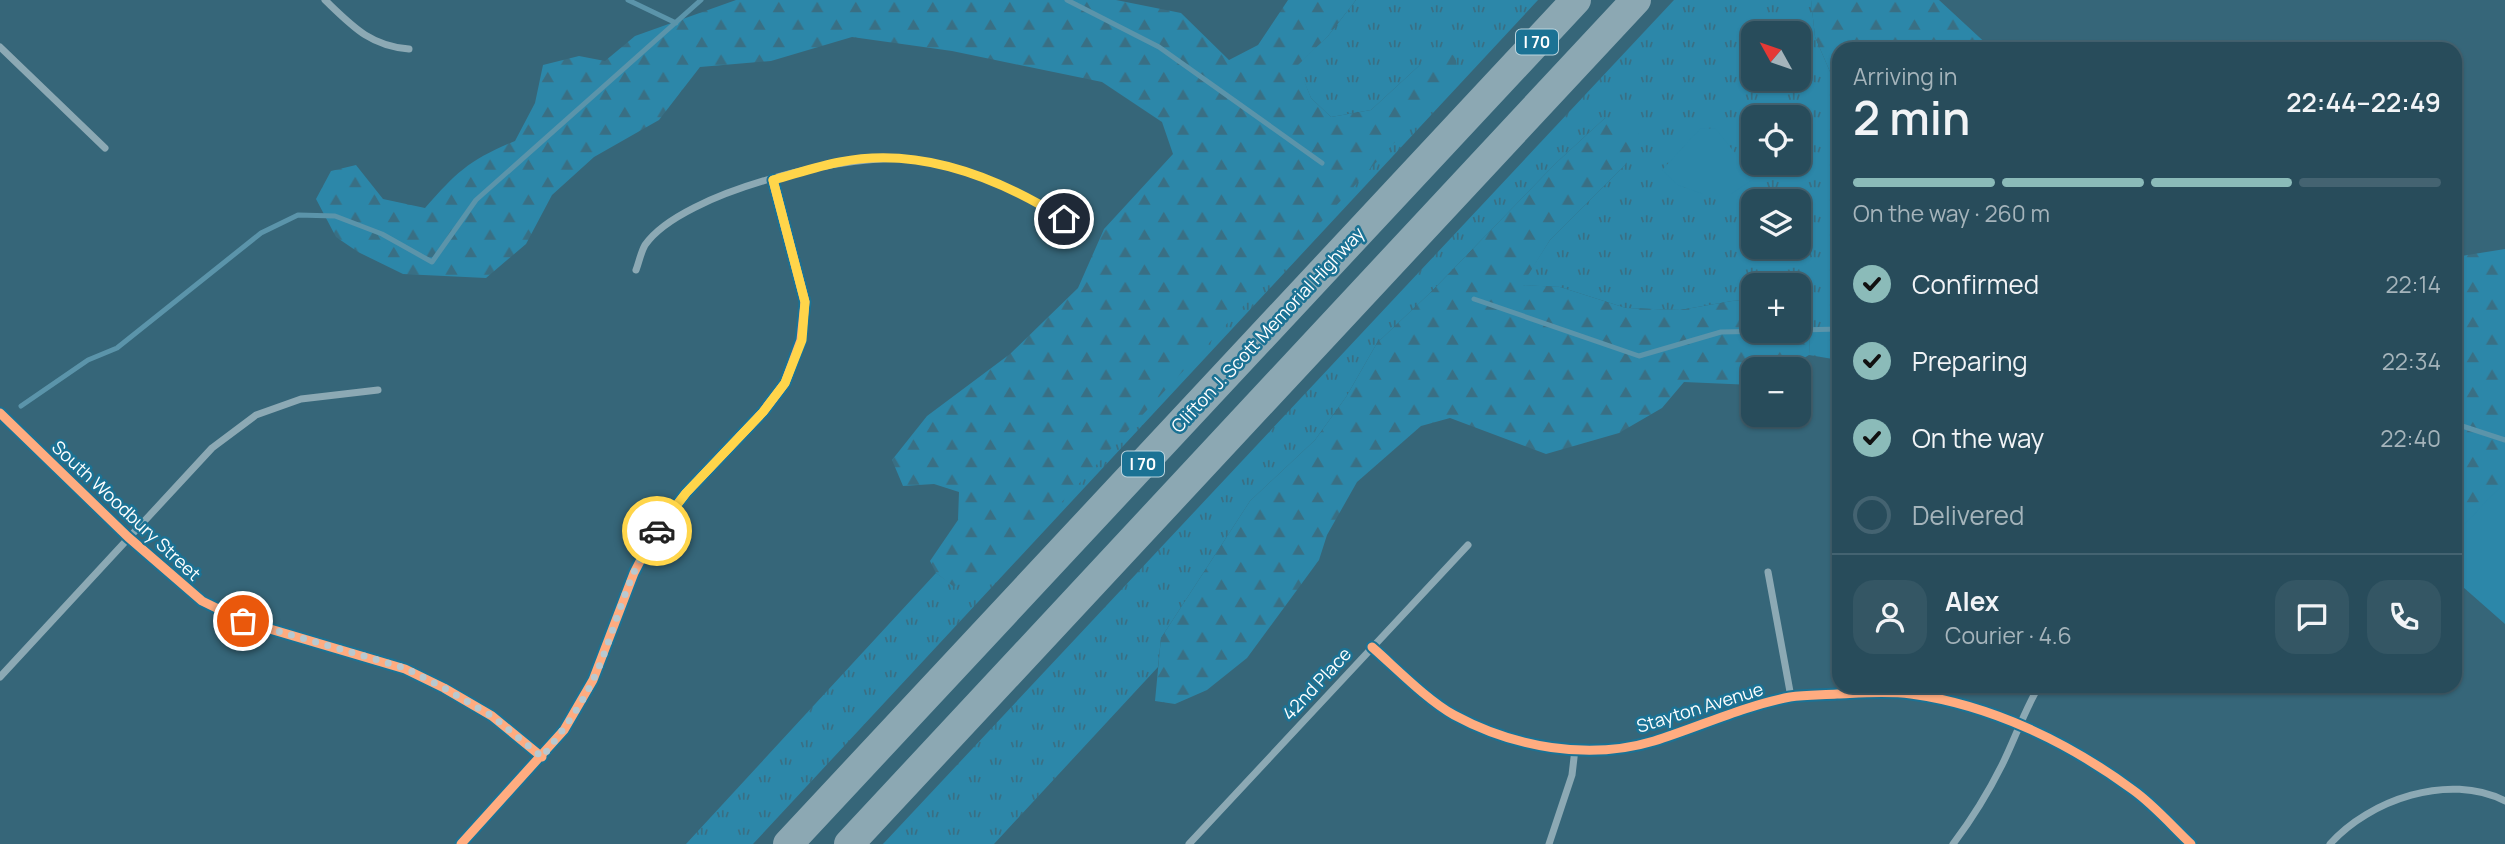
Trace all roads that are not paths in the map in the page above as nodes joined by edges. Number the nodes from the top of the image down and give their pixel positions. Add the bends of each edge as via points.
1 (325, 0) edge
2 (1576, 0) edge
3 (1636, 0) edge
4 (0, 47) edge
5 (409, 49) dead end
6 (105, 148) dead end
7 (773, 180) junction
8 (1064, 219) dead end
9 (636, 270) dead end
10 (378, 390) dead end
11 (0, 413) edge
12 (128, 537) junction
13 (1468, 545) dead end
14 (1768, 572) dead end
15 (1373, 647) junction
16 (0, 677) edge
17 (2035, 693) edge
18 (1791, 697) junction
19 (2019, 724) junction
20 (1575, 749) junction
21 (542, 757) junction
22 (2505, 801) edge
23 (461, 844) edge
24 (788, 844) edge
25 (849, 844) edge
26 (1189, 844) edge
27 (1549, 844) edge
28 (1953, 844) edge
29 (2191, 844) edge
30 (2330, 844) edge

1 - 5 street via 359,33 391,47
2 - 24 highway, Clifton J. Scott Memorial Highway / I 70
3 - 25 highway, I 70
4 - 6 street
7 - 8 street via 842,162 915,160 992,180
7 - 9 street via 691,207 645,246
7 - 21 street via 805,302 802,340 785,383 654,534 593,680
10 - 12 street via 300,399 256,415 212,448
11 - 12 street, South Woodbury Street
12 - 16 street
12 - 21 street, South Woodbury Street via 202,601 243,621 405,668 492,716
13 - 15 street, 42nd Place
14 - 18 street
15 - 20 street, Stayton Avenue via 1451,713 1503,737
15 - 26 street, 42nd Place
17 - 19 street
18 - 19 street, Stayton Avenue via 1910,694 1964,704
18 - 20 street, Stayton Avenue via 1651,742
19 - 28 street via 1975,816
19 - 29 street, Stayton Avenue via 2080,754 2135,791
20 - 27 street via 1572,775
21 - 23 street
22 - 30 street via 2458,790 2412,794 2364,814

